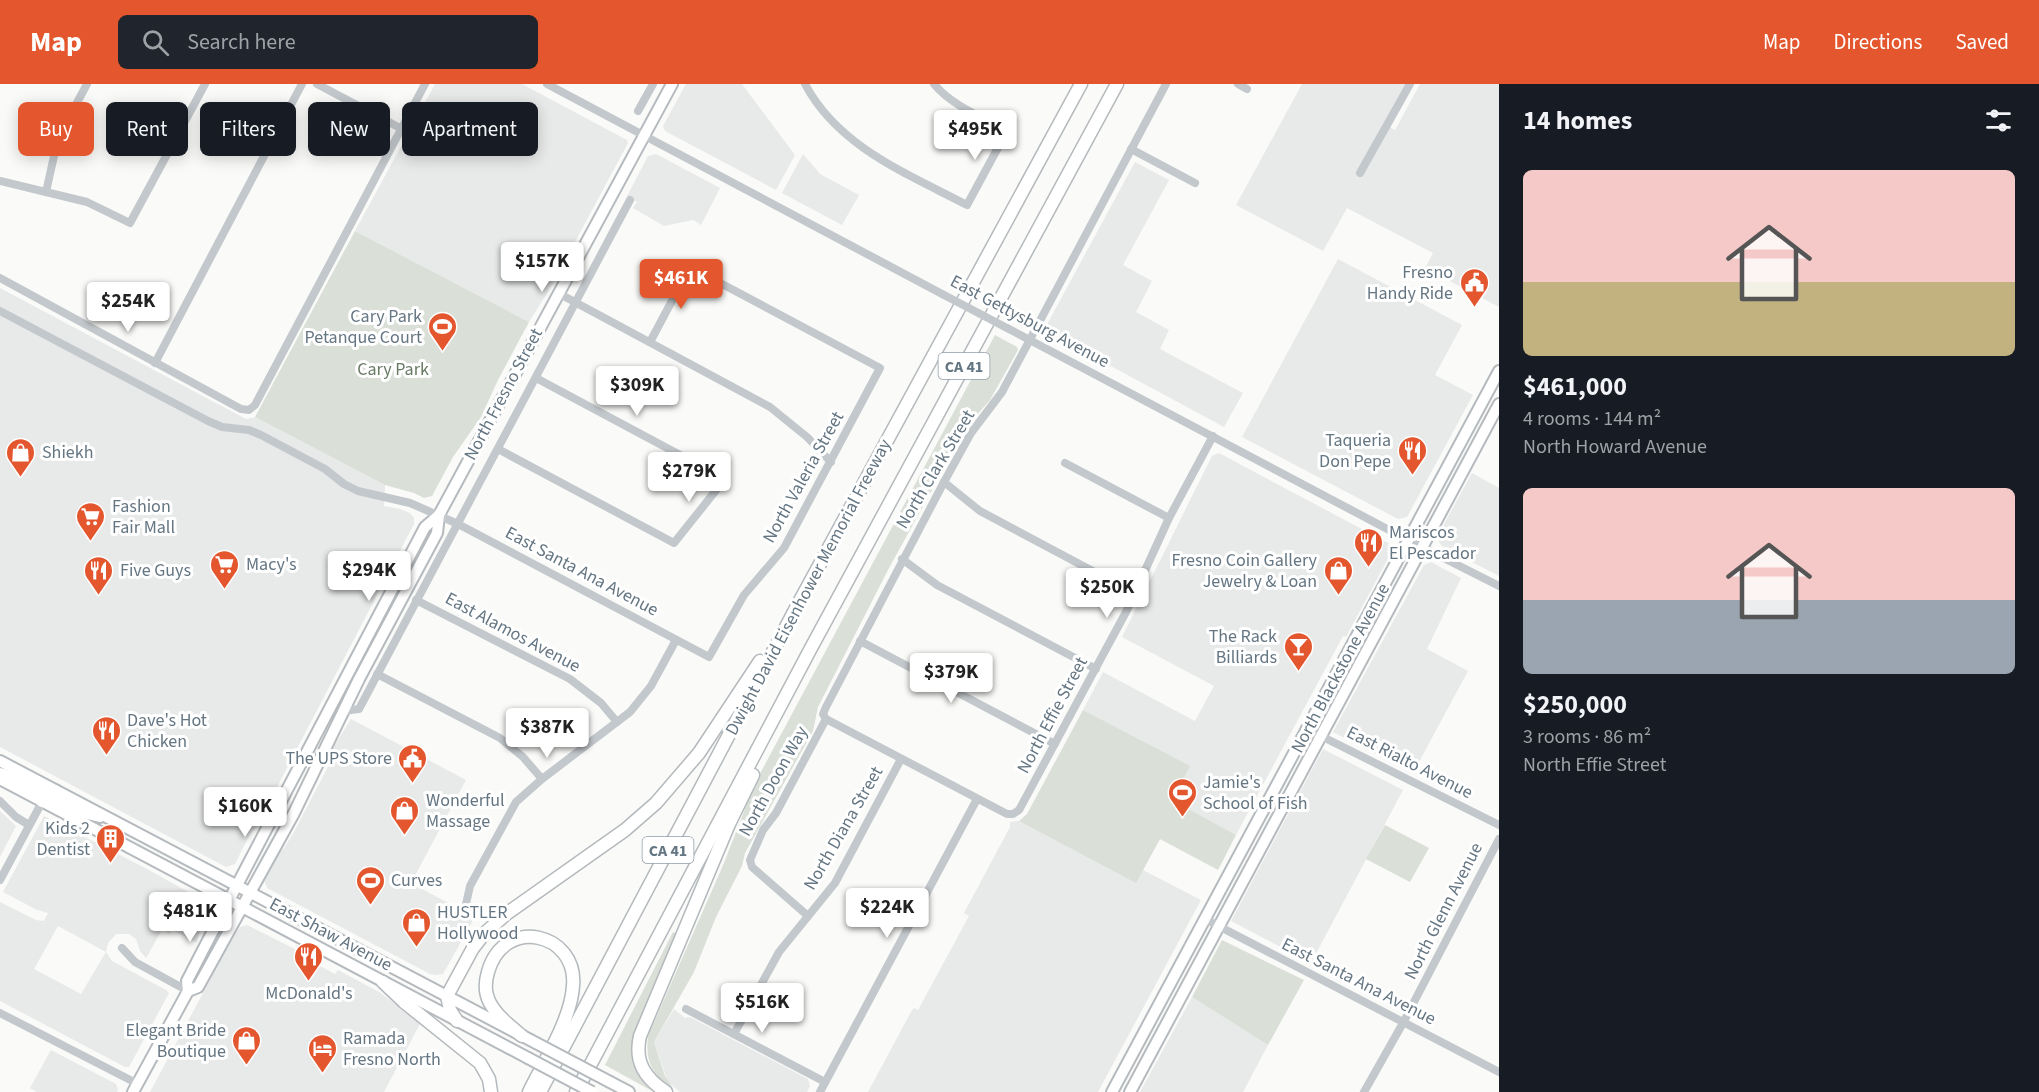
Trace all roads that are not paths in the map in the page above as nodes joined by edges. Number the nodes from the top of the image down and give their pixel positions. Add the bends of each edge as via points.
1 (87, 84) edge
2 (205, 84) edge
3 (302, 84) edge
4 (317, 84) edge
5 (425, 84) edge
6 (547, 84) edge
7 (653, 84) edge
8 (672, 84) edge
9 (805, 84) edge
10 (934, 84) edge
11 (1081, 84) edge
12 (1117, 84) edge
13 (1166, 84) edge
14 (1238, 84) edge
15 (1410, 84) edge
16 (1247, 89) dead end
17 (416, 102) edge
18 (638, 111) dead end
19 (402, 129) joint
20 (645, 136) junction
21 (1131, 149) junction
22 (1360, 173) dead end
23 (0, 181) edge
24 (1195, 183) dead end
25 (46, 192) junction
26 (630, 200) dead end
27 (0, 278) edge
28 (558, 293) junction
29 (575, 303) junction
30 (0, 311) edge
31 (1029, 340) junction
32 (650, 342) junction
33 (155, 363) junction
34 (1499, 371) edge
35 (536, 378) junction
36 (1499, 404) edge
37 (1213, 436) junction
38 (498, 449) junction
39 (831, 462) junction
40 (1065, 463) dead end
41 (944, 482) junction
42 (439, 515) junction
43 (1169, 518) junction
44 (458, 524) junction
45 (1408, 540) junction
46 (1422, 548) junction
47 (902, 559) junction
48 (1499, 586) edge
49 (1134, 593) junction
50 (416, 600) junction
51 (796, 608) junction
52 (676, 640) junction
53 (860, 641) junction
54 (811, 648) junction
55 (709, 657) joint
56 (1096, 669) junction
57 (377, 674) junction
58 (343, 711) junction
59 (328, 712) junction
60 (825, 717) junction
61 (617, 722) junction
62 (1305, 733) junction
63 (1321, 736) junction
64 (1055, 744) junction
65 (902, 759) junction
66 (319, 760) junction
67 (0, 761) edge
68 (0, 773) edge
69 (542, 779) junction
70 (0, 780) edge
71 (55, 789) junction
72 (978, 799) junction
73 (0, 801) edge
74 (42, 802) junction
75 (112, 819) junction
76 (29, 825) junction
77 (1499, 825) edge
78 (1499, 839) edge
79 (0, 880) edge
80 (237, 884) junction
81 (250, 892) junction
82 (679, 896) junction
83 (227, 901) junction
84 (466, 904) dead end
85 (241, 908) junction
86 (808, 916) junction
87 (1205, 920) junction
88 (1219, 927) junction
89 (122, 948) dead end
90 (383, 982) junction
91 (188, 991) junction
92 (447, 996) junction
93 (686, 1009) dead end
94 (0, 1013) edge
95 (457, 1021) junction
96 (1403, 1023) junction
97 (734, 1034) junction
98 (522, 1036) junction
99 (1131, 1056) junction
100 (1499, 1072) edge
101 (825, 1082) junction
102 (136, 1088) edge
103 (491, 1092) edge
104 (529, 1092) edge
105 (540, 1092) edge
106 (576, 1092) edge
107 (585, 1092) edge
108 (592, 1092) edge
109 (629, 1092) edge
110 (666, 1092) edge
111 (820, 1092) edge
112 (1112, 1092) edge
113 (1120, 1092) edge
114 (1130, 1092) edge
115 (1364, 1092) edge

1 - 25 street via 58,138
2 - 25 street via 129,223 87,202
3 - 33 street
4 - 19 street
5 - 17 street
6 - 20 street, East Gettysburg Avenue
7 - 18 street
8 - 20 main road, North Fresno Street
9 - 10 street via 836,125 862,147 967,205 1007,130 952,101
11 - 51 highway, Dwight David Eisenhower Memorial Freeway / CA 41
12 - 54 highway, Dwight David Eisenhower Memorial Freeway / CA 41
13 - 21 street, North Clark Street
14 - 16 street
15 - 22 street
19 - 33 street via 255,405 249,410 241,409
20 - 28 main road, North Fresno Street
20 - 31 street, East Gettysburg Avenue, bridge
21 - 24 street
21 - 31 street, North Clark Street
23 - 25 street
26 - 29 street
27 - 33 street
28 - 29 street
28 - 42 main road, North Fresno Street
29 - 32 street
29 - 35 street
30 - 42 street, East Santa Ana Avenue via 208,421 261,435 358,491 396,499
31 - 37 street, East Gettysburg Avenue
31 - 41 street, North Clark Street via 1002,392 971,433
32 - 39 street via 770,407 807,436
32 - 39 street, North Valeria Street via 690,267 880,368
34 - 45 main road, North Blackstone Avenue
35 - 38 street
35 - 38 street via 725,480 674,543
36 - 46 main road, North Blackstone Avenue
37 - 43 street, North Effie Street
37 - 45 street, East Gettysburg Avenue
38 - 44 street
39 - 55 street, North Valeria Street via 784,548 744,595
40 - 43 street
41 - 47 street, North Clark Street
41 - 49 street via 980,511
42 - 44 street, East Santa Ana Avenue
42 - 58 main road, North Fresno Street via 437,533
42 - 59 main road, North Fresno Street via 425,527
43 - 49 street, North Effie Street
44 - 50 street
44 - 52 street, East Santa Ana Avenue
45 - 46 street, East Gettysburg Avenue
45 - 62 main road, North Blackstone Avenue
46 - 48 street, East Gettysburg Avenue
46 - 63 main road, North Blackstone Avenue
47 - 53 street, North Clark Street
47 - 56 street via 937,585
49 - 56 street, North Effie Street
50 - 57 street
50 - 61 street, East Alamos Avenue via 570,679 601,703
51 - 92 highway via 699,753 666,792 625,830 491,927 473,948
51 - 105 highway, Dwight David Eisenhower Memorial Freeway / CA 41
52 - 55 street, East Santa Ana Avenue
52 - 61 street via 643,698
53 - 60 street, North Clark Street
53 - 64 street
54 - 82 highway, Dwight David Eisenhower Memorial Freeway / CA 41
54 - 110 highway via 729,824 640,1036 638,1053 642,1069 652,1083
56 - 64 street, North Effie Street
57 - 58 street via 359,709
57 - 69 street via 500,738
58 - 66 main road, North Fresno Street
59 - 66 main road via 329,723 316,754
59 - 80 main road, North Fresno Street
60 - 65 street
60 - 86 street, North Doon Way via 750,860 752,867
61 - 69 street
62 - 63 street, East Rialto Avenue
62 - 87 main road, North Blackstone Avenue
63 - 77 street, East Rialto Avenue
63 - 88 main road, North Blackstone Avenue
64 - 72 street, North Effie Street via 1019,810 1007,814
65 - 72 street
65 - 86 street, North Diana Street via 835,883
66 - 81 main road, North Fresno Street
67 - 71 main road, East Shaw Avenue
68 - 71 main road via 41,791
69 - 84 street via 509,813 470,886
70 - 74 main road, East Shaw Avenue
71 - 75 main road, East Shaw Avenue
72 - 101 street
73 - 76 street
74 - 75 main road via 48,797 83,813
74 - 76 street
74 - 83 main road, East Shaw Avenue
75 - 80 main road, East Shaw Avenue
76 - 79 street
78 - 96 street, North Glenn Avenue
80 - 81 main road, East Shaw Avenue
80 - 83 main road, North Fresno Street
81 - 85 main road, North Fresno Street
81 - 92 main road, East Shaw Avenue
82 - 106 highway, Dwight David Eisenhower Memorial Freeway / CA 41
82 - 107 highway
83 - 85 main road, East Shaw Avenue
83 - 91 main road, North Fresno Street via 187,981
85 - 90 main road, East Shaw Avenue
85 - 91 main road, North Fresno Street via 198,987
86 - 97 street, North Diana Street via 770,966
87 - 88 street, East Santa Ana Avenue
87 - 99 main road, North Blackstone Avenue
88 - 96 street, East Santa Ana Avenue
88 - 114 main road, North Blackstone Avenue
89 - 91 street via 135,962
90 - 95 main road, East Shaw Avenue
90 - 103 highway via 480,1063
91 - 102 main road, North Fresno Street
92 - 95 highway
92 - 98 main road, East Shaw Avenue
93 - 97 street
94 - 102 street
95 - 108 main road, East Shaw Avenue, bridge
96 - 100 street, East Santa Ana Avenue
96 - 115 street, North Glenn Avenue
97 - 101 street
98 - 104 highway via 492,1006 486,980 500,948 511,940 530,937 554,943 564,953 571,966 573,985 565,1017
98 - 109 main road, East Shaw Avenue, bridge
99 - 112 main road, North Blackstone Avenue
99 - 113 main road via 1133,1066
101 - 111 street

